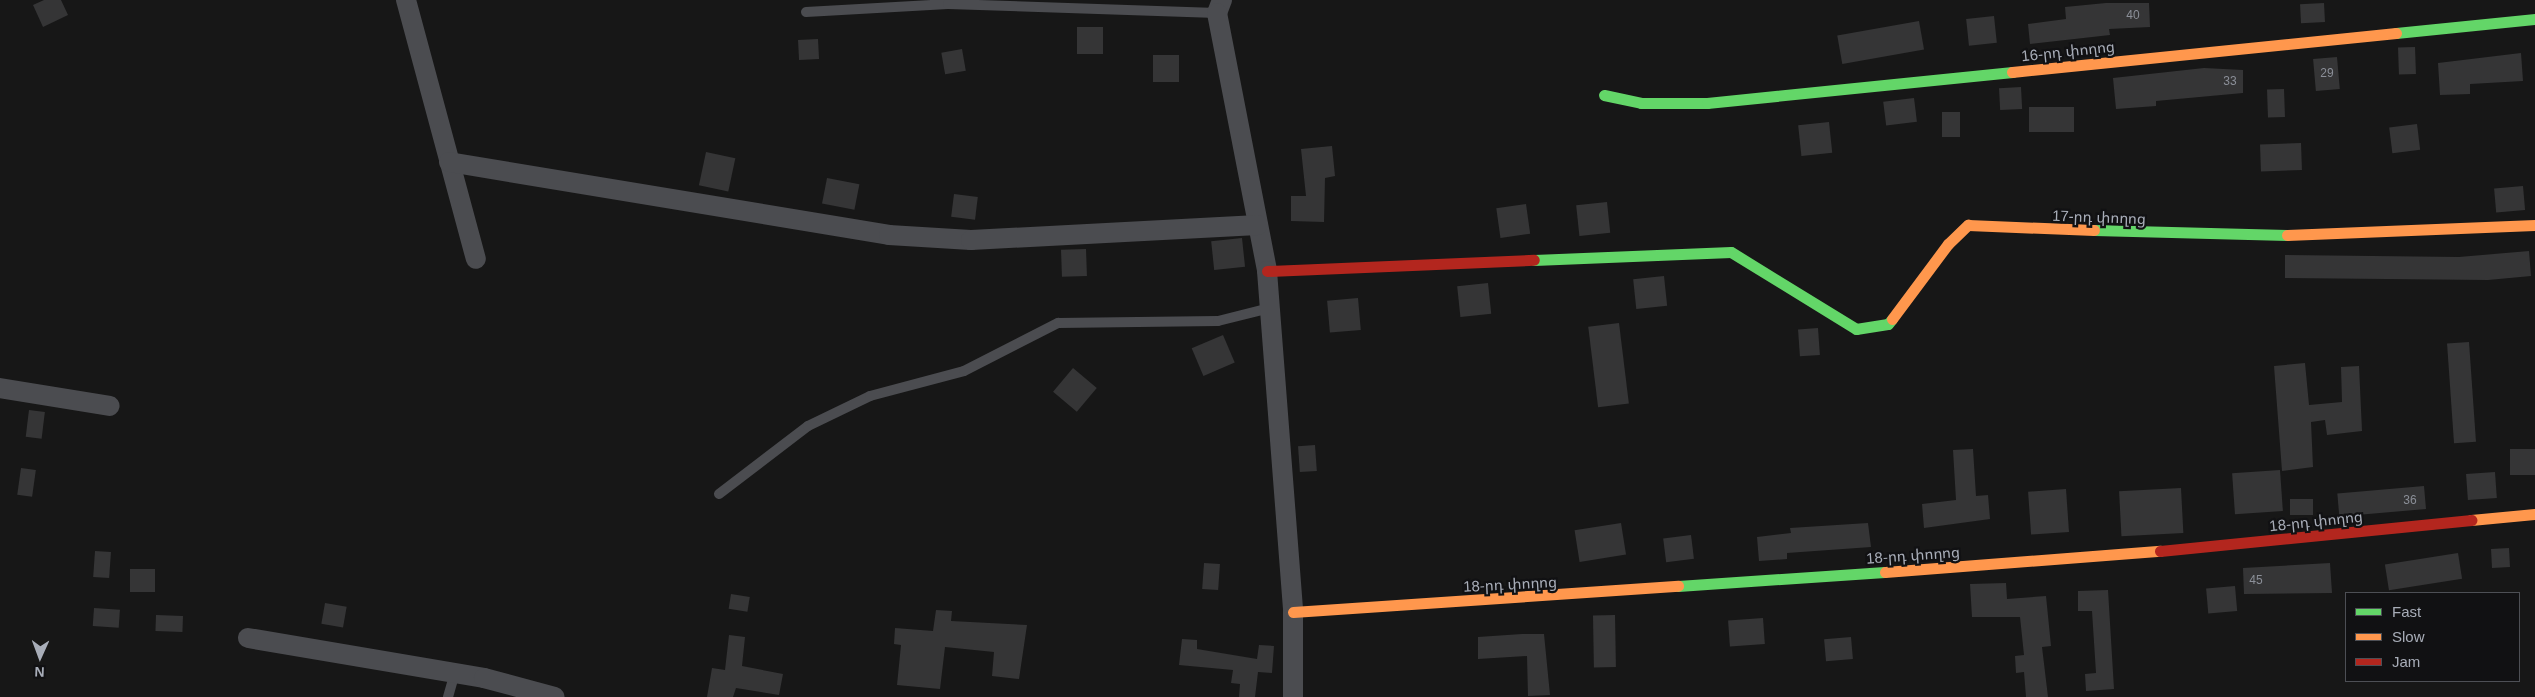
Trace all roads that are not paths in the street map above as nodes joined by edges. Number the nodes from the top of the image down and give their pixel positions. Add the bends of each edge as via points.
1 (406, 0) edge
2 (1220, 6) edge
3 (806, 12) dead end
4 (2535, 19) edge
5 (1604, 96) dead end
6 (449, 162) junction
7 (1258, 225) junction
8 (2535, 226) edge
9 (476, 259) dead end
10 (1267, 271) junction
11 (1270, 308) junction
12 (0, 388) edge
13 (110, 406) dead end
14 (719, 494) dead end
15 (2535, 514) edge
16 (1292, 612) junction
17 (248, 638) dead end
18 (455, 673) junction
19 (448, 697) edge
20 (555, 697) edge
21 (1292, 697) edge

1 - 6 street
2 - 3 lane via 948,4
2 - 7 street
4 - 5 street, 16-րդ փողոց via 1707,103 1641,103
6 - 7 street via 889,235 971,240
6 - 9 street
7 - 10 street
8 - 10 street, 17-րդ փողոց via 2252,236 1968,225 1948,244 1888,324 1856,329 1801,299 1731,252
10 - 11 street
11 - 14 lane via 1218,321 1058,323 964,371 870,396 808,426
11 - 16 street
12 - 13 street
15 - 16 street, 18-րդ փողոց via 2065,560
16 - 21 street
17 - 18 street
18 - 19 lane
18 - 20 street

